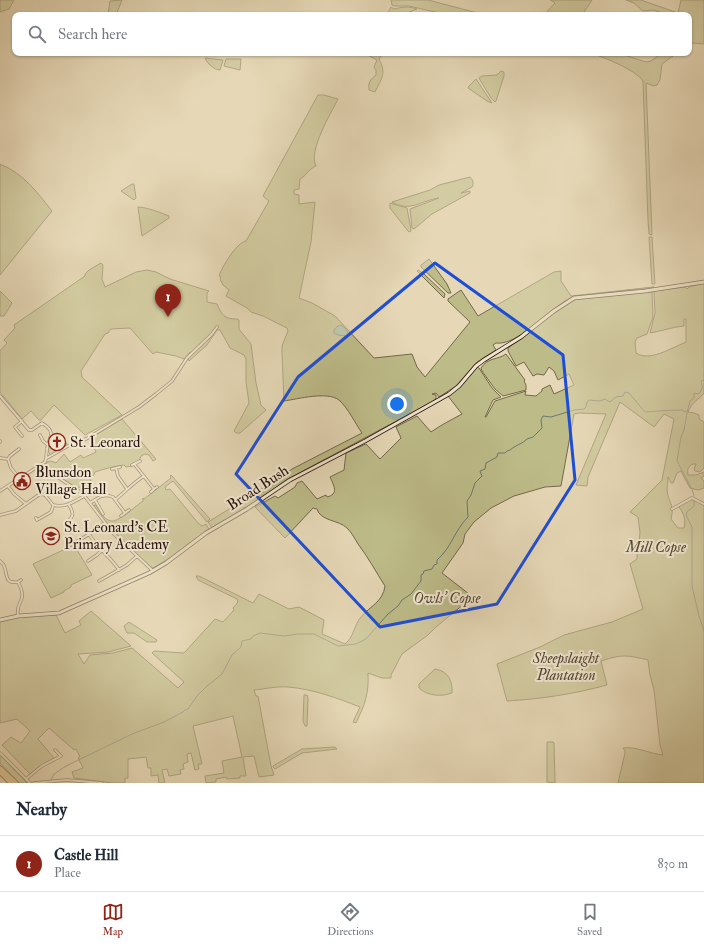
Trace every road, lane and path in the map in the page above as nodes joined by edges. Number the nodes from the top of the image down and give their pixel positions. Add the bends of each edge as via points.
1 (704, 282) edge
2 (217, 327) dead end
3 (0, 396) edge
4 (22, 421) junction
5 (40, 434) dead end
6 (22, 436) dead end
7 (48, 445) junction
8 (19, 449) dead end
9 (0, 458) edge
10 (47, 458) junction
11 (8, 459) junction
12 (140, 461) dead end
13 (43, 463) junction
14 (39, 467) junction
15 (120, 467) dead end
16 (44, 468) junction
17 (116, 468) junction
18 (112, 469) dead end
19 (144, 476) junction
20 (20, 478) junction
21 (8, 486) junction
22 (100, 487) dead end
23 (158, 487) dead end
24 (127, 489) junction
25 (154, 489) junction
26 (0, 491) edge
27 (151, 492) dead end
28 (84, 496) junction
29 (105, 496) junction
30 (95, 500) junction
31 (115, 500) junction
32 (90, 503) junction
33 (26, 504) junction
34 (704, 504) edge
35 (68, 505) junction
36 (53, 506) junction
37 (672, 509) dead end
38 (129, 510) dead end
39 (103, 513) dead end
40 (125, 513) junction
41 (0, 515) edge
42 (121, 516) dead end
43 (36, 518) dead end
44 (105, 523) junction
45 (70, 532) dead end
46 (89, 534) junction
47 (69, 542) dead end
48 (102, 550) junction
49 (137, 556) junction
50 (89, 559) dead end
51 (0, 561) edge
52 (119, 570) junction
53 (153, 571) junction
54 (21, 580) dead end
55 (99, 581) dead end
56 (18, 582) junction
57 (18, 616) junction
58 (0, 620) edge
59 (55, 750) dead end
60 (0, 753) edge
61 (0, 768) edge
62 (0, 774) edge
63 (26, 779) junction
64 (7, 783) edge
65 (11, 783) edge
66 (16, 783) edge
67 (30, 783) edge
68 (34, 783) edge
69 (102, 783) edge

1 - 53 main road, Broad Bush via 574,298 484,360 449,394 290,480
2 - 10 street via 188,357 172,381 156,394 86,439
3 - 4 street
4 - 6 street via 15,427
4 - 7 street via 30,430 41,423 45,425 51,434
5 - 7 street
7 - 10 street
8 - 11 street
9 - 11 street
10 - 13 street
11 - 20 street via 11,468
12 - 19 street via 134,465
13 - 14 street
13 - 16 street
14 - 16 street
14 - 20 street
15 - 17 street
16 - 28 street
17 - 18 street
17 - 24 street
19 - 24 street
19 - 25 street
20 - 21 street
21 - 26 street
21 - 33 street
22 - 29 street
23 - 25 street
24 - 31 street
25 - 27 street
28 - 32 street
28 - 35 street
29 - 30 street
29 - 31 street via 111,496
30 - 32 street
30 - 39 street
31 - 40 street
32 - 44 street
33 - 36 street via 44,494
33 - 41 street via 14,512
34 - 37 street via 692,498
35 - 36 street
35 - 45 street via 73,513 66,524
36 - 43 street via 51,512 37,520
38 - 40 street
40 - 42 street
44 - 46 street
44 - 49 street
46 - 47 street via 70,545
46 - 48 street
48 - 50 street
48 - 52 street
49 - 52 street
49 - 53 street
51 - 56 street via 8,580
52 - 55 street
53 - 57 main road, Broad Bush via 59,612
54 - 56 street
56 - 57 street via 23,595 18,607
57 - 58 main road, Broad Bush
59 - 63 street via 61,756 42,766
60 - 63 street
61 - 66 highway
62 - 64 highway
62 - 65 highway
63 - 67 street
68 - 69 street via 67,780

